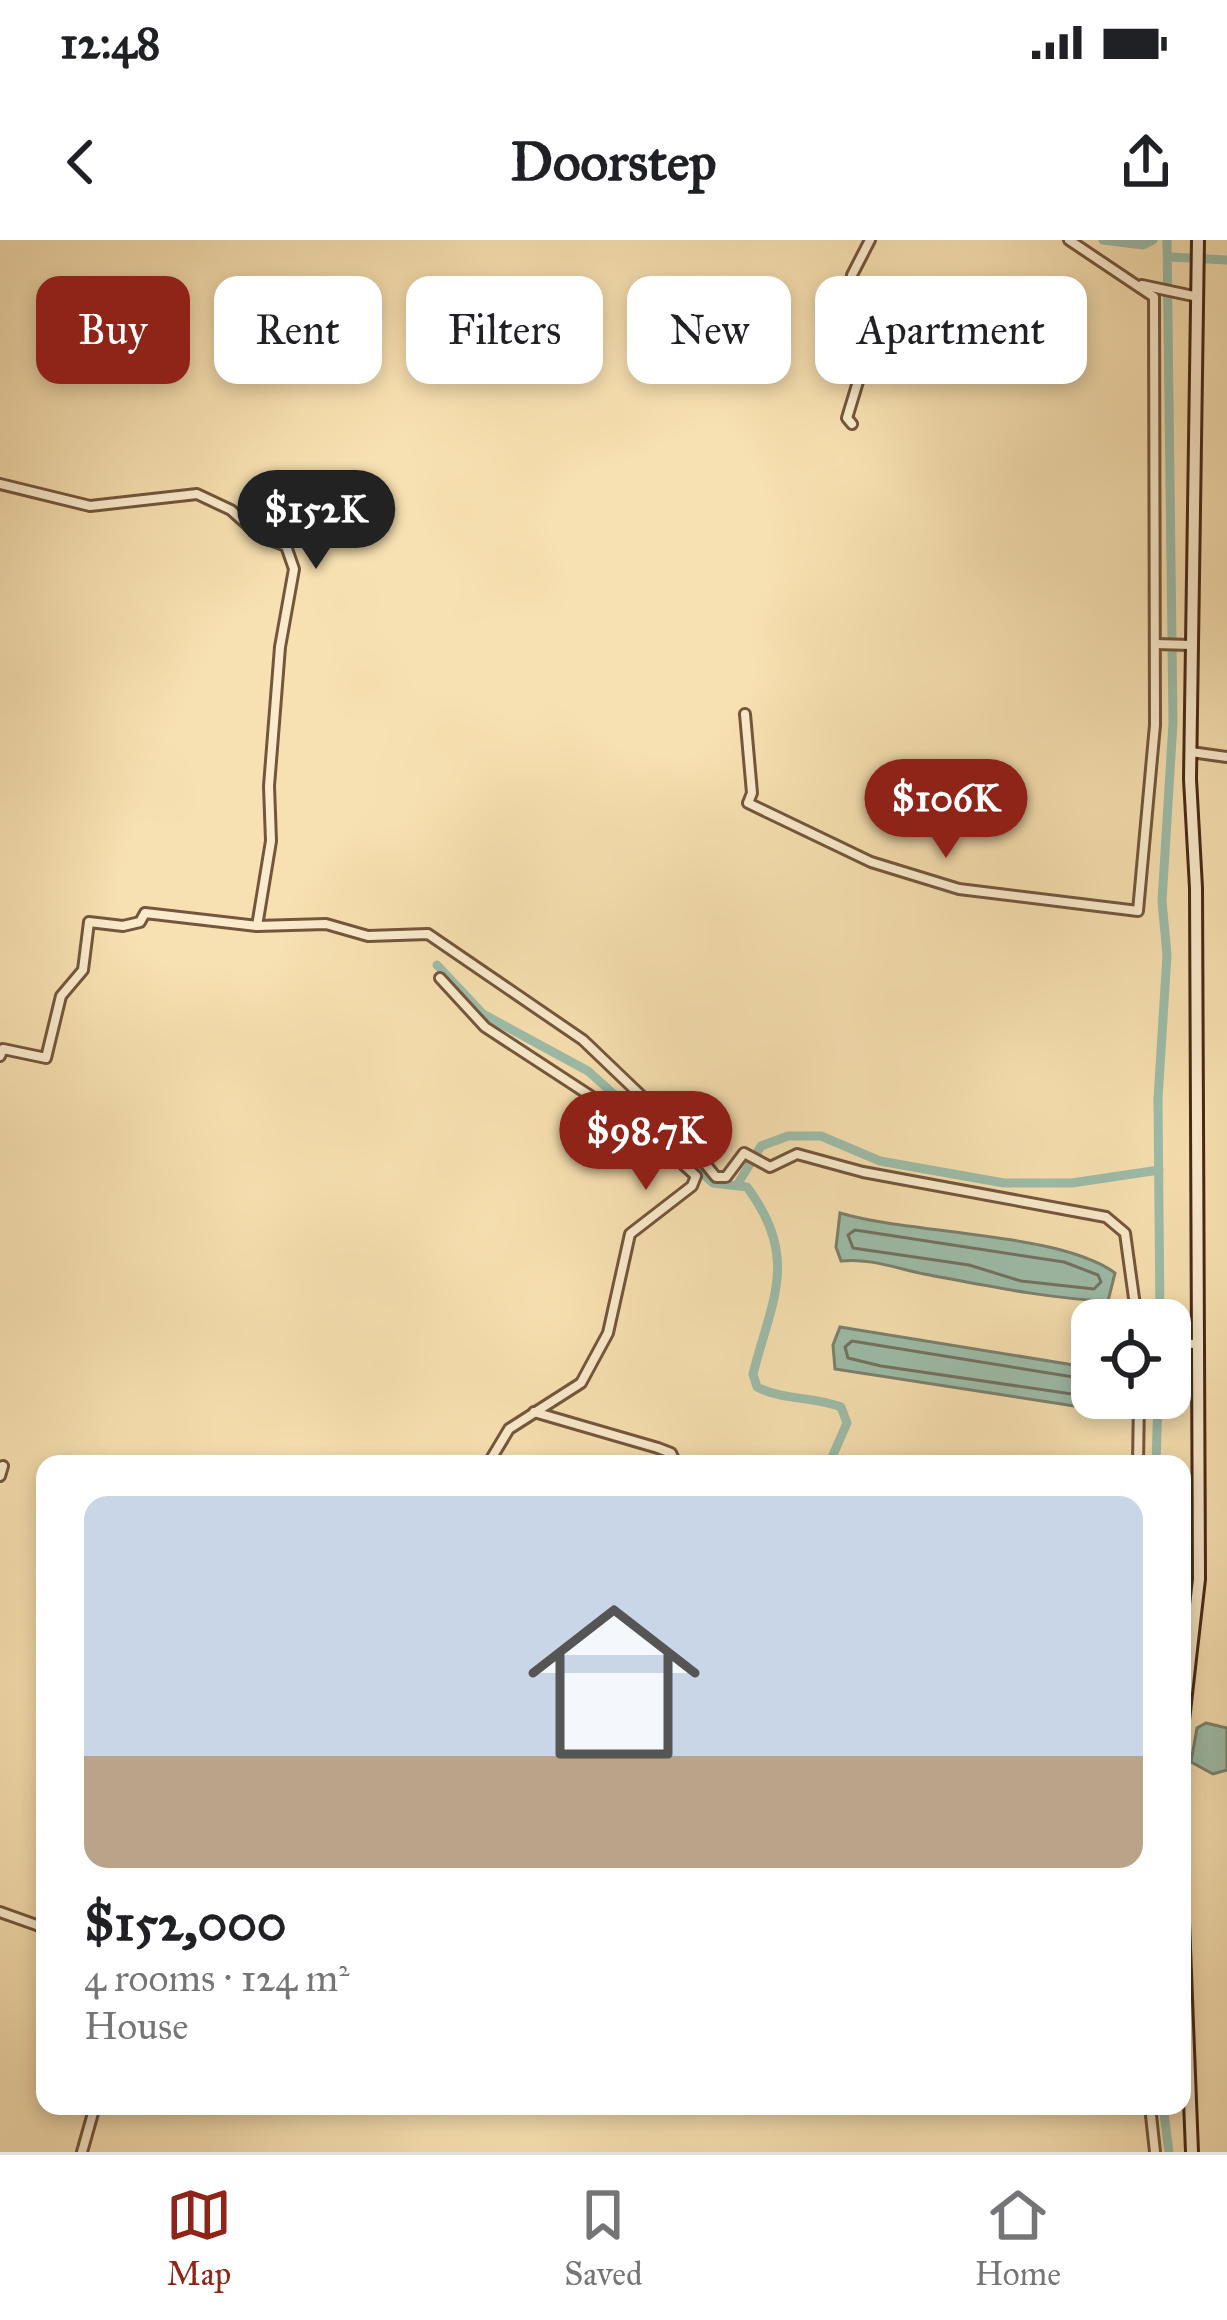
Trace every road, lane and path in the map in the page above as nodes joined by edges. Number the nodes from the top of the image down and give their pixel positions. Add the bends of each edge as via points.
1 (870, 240) edge
2 (1069, 240) edge
3 (1198, 240) edge
4 (1137, 283) junction
5 (1199, 297) junction
6 (852, 424) dead end
7 (0, 484) edge
8 (1155, 644) junction
9 (1192, 645) junction
10 (745, 714) dead end
11 (1191, 752) junction
12 (1227, 757) edge
13 (257, 926) junction
14 (440, 978) dead end
15 (0, 1056) edge
16 (1134, 1299) edge
17 (1191, 1343) edge
18 (1196, 1343) junction
19 (533, 1412) junction
20 (1138, 1419) edge
21 (492, 1455) edge
22 (672, 1455) edge
23 (1138, 1455) edge
24 (1191, 1650) edge
25 (0, 1912) edge
26 (36, 1925) edge
27 (92, 2115) edge
28 (1151, 2115) edge
29 (1191, 2115) edge
30 (82, 2152) edge
31 (1155, 2152) edge
32 (1192, 2152) edge

1 - 6 street via 852,275 841,346 863,365 847,418
2 - 4 street
3 - 5 street
4 - 5 street
4 - 8 street via 1154,297
5 - 9 street
7 - 13 street via 90,506 197,494 286,545 294,569
8 - 9 street
8 - 10 street via 1138,911 958,889 871,862 748,803
9 - 11 street
11 - 12 street
11 - 18 street
13 - 15 street via 145,913 123,926 89,922 83,970 61,996 46,1058 3,1049
13 - 16 street via 428,934 583,1040 721,1179 744,1153 770,1167 797,1154 1106,1216 1125,1233
14 - 19 street via 485,1027 652,1136 696,1176 630,1234 608,1333 581,1383
17 - 18 street
18 - 24 street via 1199,1580
19 - 21 street via 500,1437
19 - 22 street
20 - 23 street
25 - 26 street
27 - 30 street
28 - 31 street
29 - 32 street

